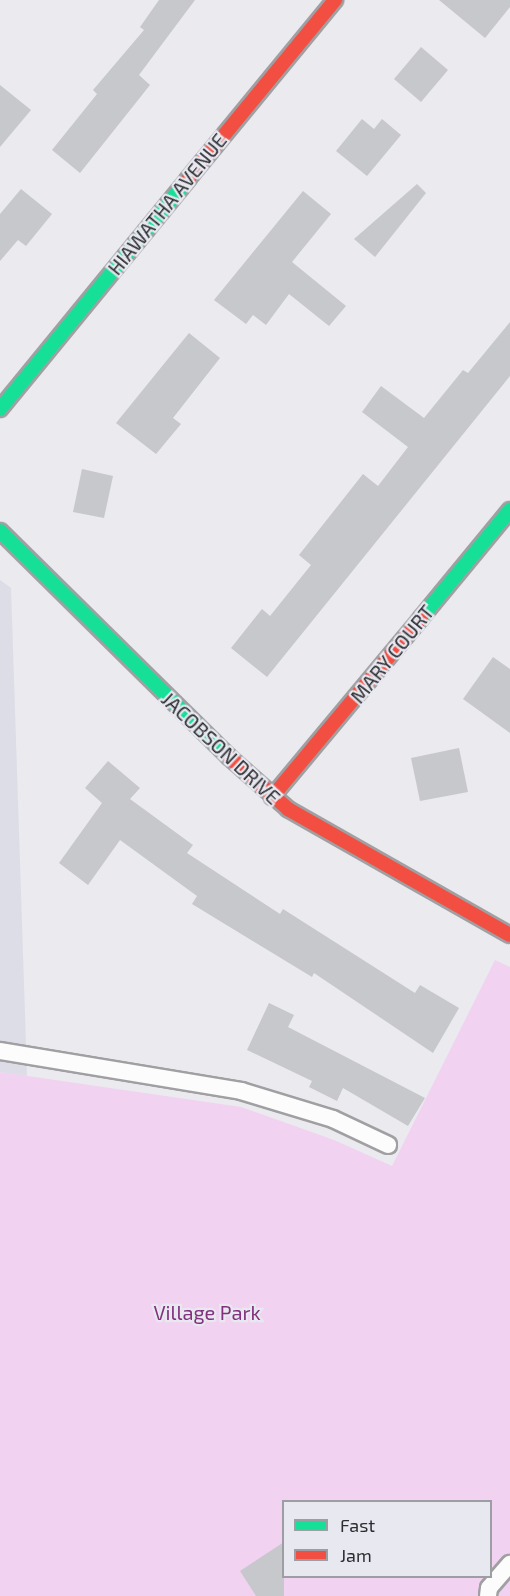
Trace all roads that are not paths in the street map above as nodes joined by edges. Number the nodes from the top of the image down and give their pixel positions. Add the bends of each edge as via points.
1 (335, 0) edge
2 (0, 409) edge
3 (510, 510) edge
4 (0, 531) edge
5 (273, 797) junction
6 (510, 935) edge
7 (0, 1051) edge
8 (388, 1145) dead end
9 (510, 1564) edge
10 (488, 1596) edge

1 - 2 street, HIAWATHA AVENUE
3 - 5 street, MARY COURT
4 - 5 street, JACOBSON DRIVE
5 - 6 street, JACOBSON DRIVE
7 - 8 lane via 241,1091 333,1119
9 - 10 lane via 489,1588

